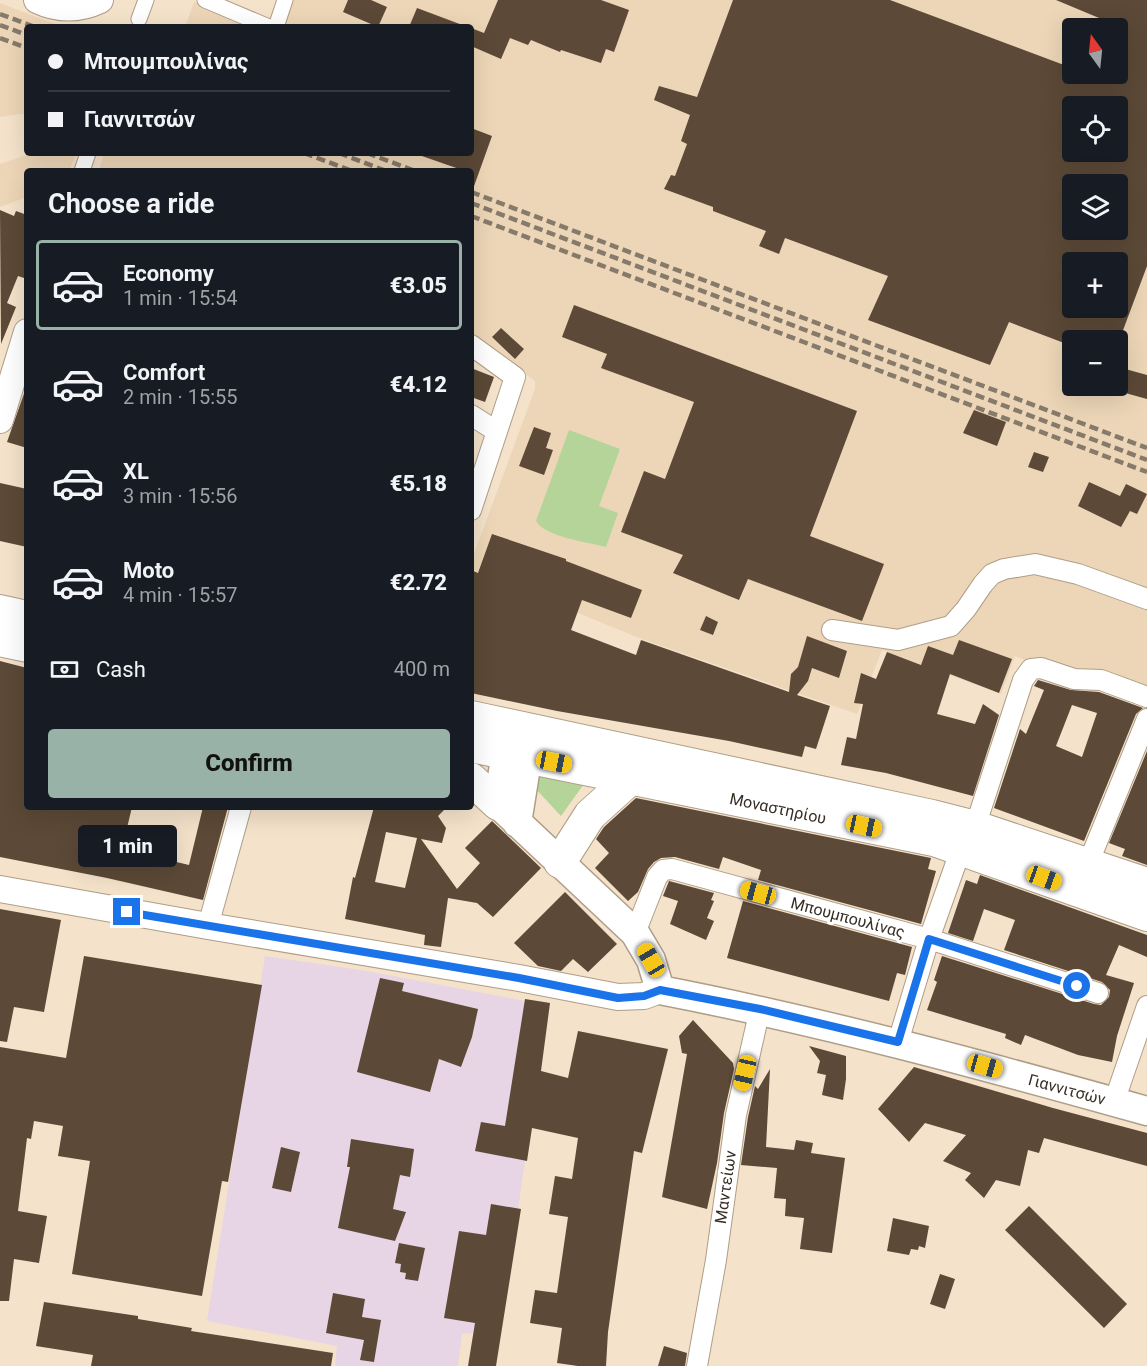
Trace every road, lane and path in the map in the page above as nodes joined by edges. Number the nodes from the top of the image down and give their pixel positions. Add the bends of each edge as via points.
1 (37, 0) edge
2 (100, 0) edge
3 (146, 0) edge
4 (205, 0) edge
5 (285, 0) edge
6 (139, 19) dead end
7 (262, 24) edge
8 (277, 24) edge
9 (24, 340) edge
10 (474, 347) edge
11 (4, 392) edge
12 (474, 417) edge
13 (0, 420) edge
14 (496, 431) junction
15 (474, 501) edge
16 (1147, 599) edge
17 (0, 611) edge
18 (24, 616) edge
19 (832, 630) dead end
20 (0, 640) edge
21 (24, 645) edge
22 (1147, 697) edge
23 (474, 718) edge
24 (1147, 719) edge
25 (519, 741) junction
26 (474, 746) edge
27 (631, 778) junction
28 (474, 782) edge
29 (240, 810) edge
30 (507, 813) junction
31 (968, 838) junction
32 (560, 862) junction
33 (1088, 864) junction
34 (1147, 884) edge
35 (0, 889) edge
36 (1147, 915) edge
37 (208, 926) junction
38 (635, 933) junction
39 (929, 939) junction
40 (660, 990) junction
41 (1098, 993) dead end
42 (1147, 1006) edge
43 (760, 1009) junction
44 (898, 1042) junction
45 (1114, 1102) junction
46 (1147, 1111) edge
47 (697, 1366) edge

1 - 2 street via 71,8
3 - 6 street
4 - 7 street
5 - 8 street
9 - 11 street
10 - 14 street via 515,377
11 - 13 street
12 - 14 street
14 - 15 street
16 - 19 street via 1078,574 1035,564 992,574 951,626 898,640
17 - 18 main road
20 - 21 main road
22 - 31 street via 1101,680 1074,679 1042,668 1031,669 1023,680
23 - 25 main road, Μοναστηρίου
24 - 33 street
25 - 26 main road, Μοναστηρίου
25 - 27 main road, Μοναστηρίου
25 - 30 main road
25 - 31 main road, Μοναστηρίου via 932,816
27 - 31 main road, Μοναστηρίου via 934,840
27 - 32 main road via 590,815
28 - 30 main road
29 - 37 street
30 - 32 main road
31 - 33 main road, Μοναστηρίου
31 - 36 main road, Μοναστηρίου
31 - 39 street
32 - 38 main road
33 - 34 main road, Μοναστηρίου
35 - 37 street, Γιαννιτσών
37 - 40 street, Γιαννιτσών via 618,998
38 - 39 street, Μπουμπουλίνας via 657,877 668,869
38 - 40 main road via 651,960
39 - 41 street, Μπουμπουλίνας
39 - 44 street
40 - 43 main road, Γιαννιτσών
42 - 45 street
43 - 44 main road, Γιαννιτσών
43 - 47 street, Μαντείων via 736,1115
44 - 45 main road, Γιαννιτσών
45 - 46 main road, Γιαννιτσών

